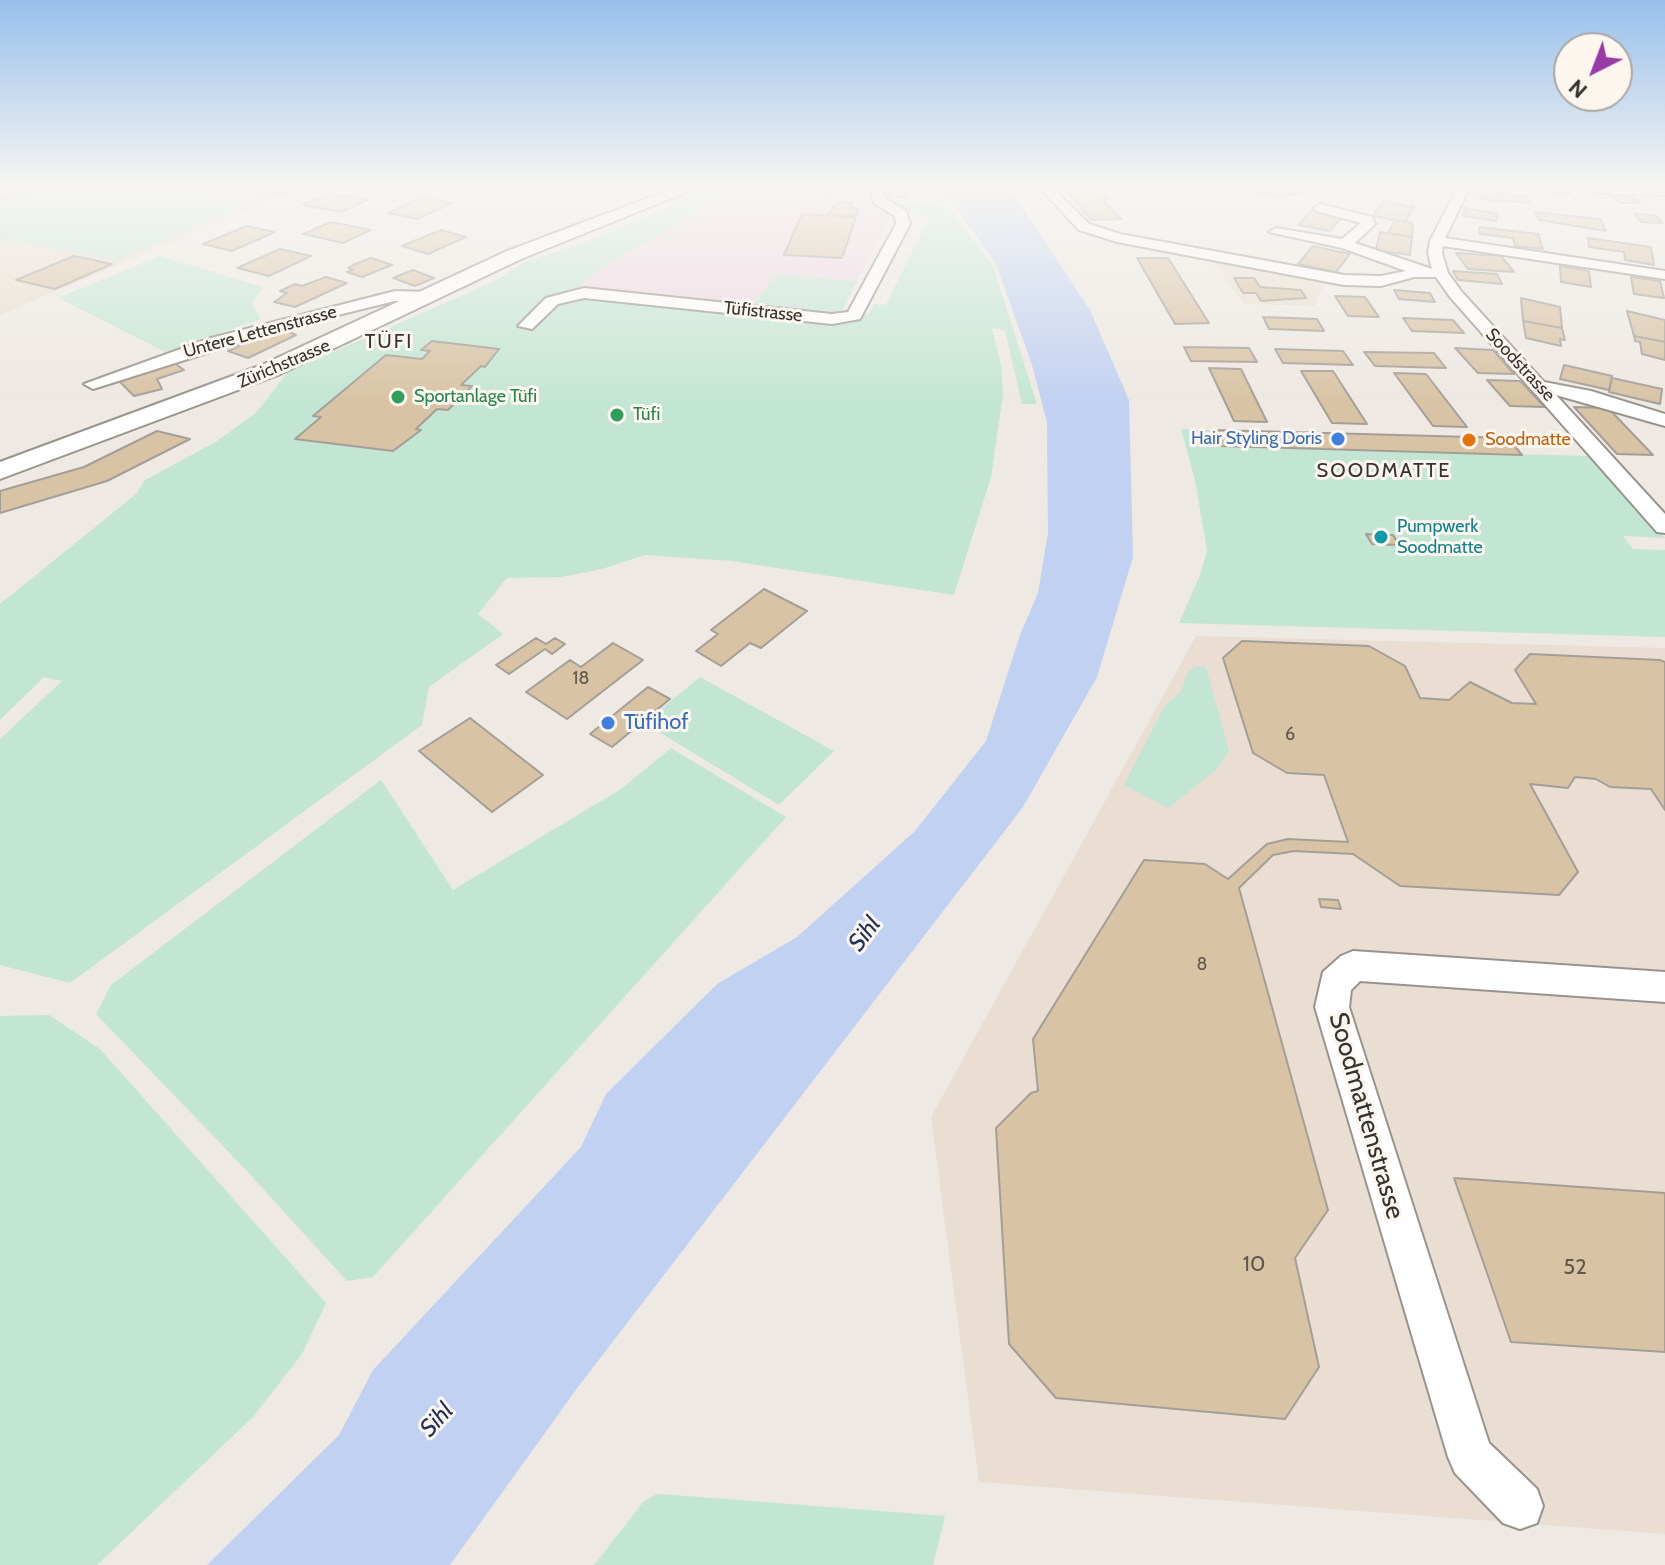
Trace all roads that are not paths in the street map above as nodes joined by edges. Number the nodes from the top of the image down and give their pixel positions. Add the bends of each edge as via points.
1 (510, 258) edge
2 (885, 258) edge
3 (1225, 258) edge
4 (1387, 258) edge
5 (1434, 258) edge
6 (1551, 258) edge
7 (1432, 273) junction
8 (1665, 275) edge
9 (429, 297) junction
10 (526, 326) dead end
11 (93, 384) dead end
12 (1541, 387) junction
13 (1665, 420) edge
14 (87, 438) junction
15 (0, 461) edge
16 (0, 471) edge
17 (1665, 527) edge
18 (1665, 987) edge
19 (1520, 1506) dead end

1 - 9 main road, Zürichstrasse
2 - 10 street, Tüfistrasse via 854,316 832,319 584,293 552,301
3 - 7 street via 1344,280
4 - 7 street
5 - 7 street, Soodstrasse
6 - 8 street
7 - 12 street, Soodstrasse
9 - 11 street, Untere Lettenstrasse via 395,296 270,328
9 - 14 main road, Zürichstrasse via 270,370
12 - 13 street
12 - 17 street, Soodstrasse
14 - 15 main road, Zürichstrasse
14 - 16 main road, Zürichstrasse
18 - 19 street, Soodmattenstrasse via 1353,966 1335,983 1332,1007 1471,1457

